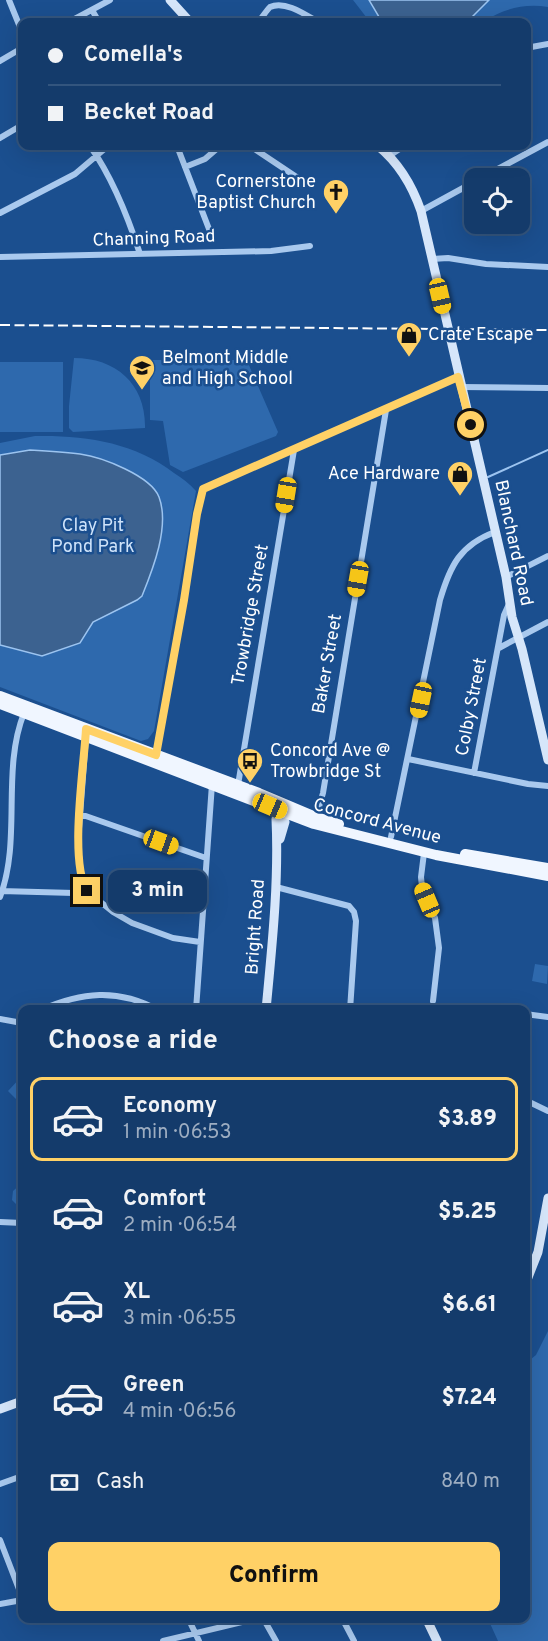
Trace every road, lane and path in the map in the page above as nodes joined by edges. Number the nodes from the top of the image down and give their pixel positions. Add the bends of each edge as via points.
1 (9, 0) edge
2 (110, 0) edge
3 (170, 0) edge
4 (92, 10) junction
5 (77, 18) edge
6 (97, 18) edge
7 (186, 18) edge
8 (261, 18) edge
9 (312, 18) edge
10 (18, 22) edge
11 (548, 44) edge
12 (531, 47) edge
13 (18, 50) edge
14 (0, 61) edge
15 (18, 127) edge
16 (0, 138) edge
17 (548, 141) edge
18 (93, 150) edge
19 (103, 150) edge
20 (179, 150) edge
21 (215, 150) edge
22 (256, 150) edge
23 (383, 150) edge
24 (398, 150) edge
25 (97, 155) junction
26 (390, 156) junction
27 (185, 167) junction
28 (499, 168) edge
29 (301, 180) dead end
30 (464, 188) edge
31 (421, 211) junction
32 (0, 213) edge
33 (209, 228) dead end
34 (309, 246) dead end
35 (140, 254) junction
36 (0, 257) edge
37 (432, 259) junction
38 (548, 267) edge
39 (460, 382) junction
40 (548, 388) edge
41 (386, 410) junction
42 (294, 450) junction
43 (495, 532) junction
44 (548, 556) edge
45 (506, 577) junction
46 (510, 603) junction
47 (548, 622) edge
48 (518, 637) junction
49 (499, 648) junction
50 (0, 696) edge
51 (0, 704) edge
52 (25, 710) junction
53 (86, 733) junction
54 (155, 759) junction
55 (408, 759) junction
56 (548, 760) edge
57 (474, 773) junction
58 (213, 781) junction
59 (548, 786) edge
60 (237, 789) junction
61 (283, 807) junction
62 (80, 814) junction
63 (315, 820) junction
64 (391, 837) junction
65 (424, 852) junction
66 (206, 858) junction
67 (548, 868) edge
68 (548, 876) edge
69 (276, 887) junction
70 (87, 891) junction
71 (1, 893) edge
72 (200, 942) junction
73 (433, 1001) dead end
74 (54, 1005) edge
75 (145, 1005) edge
76 (196, 1005) edge
77 (266, 1005) edge
78 (350, 1005) edge
79 (530, 1015) edge
80 (548, 1017) edge
81 (0, 1019) edge
82 (18, 1022) edge
83 (530, 1102) edge
84 (548, 1111) edge
85 (548, 1198) edge
86 (0, 1222) edge
87 (18, 1222) edge
88 (530, 1272) edge
89 (18, 1402) edge
90 (0, 1408) edge
91 (18, 1477) edge
92 (0, 1484) edge
93 (0, 1540) edge
94 (18, 1587) edge
95 (18, 1599) edge
96 (0, 1604) edge
97 (190, 1623) edge
98 (239, 1623) edge
99 (264, 1623) edge
100 (345, 1623) edge
101 (428, 1623) edge
102 (195, 1633) junction
103 (163, 1641) edge
104 (199, 1641) edge
105 (276, 1641) edge
106 (354, 1641) edge
107 (437, 1641) edge

1 - 10 street
2 - 4 street
3 - 7 main road
4 - 5 street
4 - 6 street
8 - 9 street via 270,8 282,3
11 - 12 street
13 - 14 street
15 - 16 street
17 - 28 street
18 - 25 street
19 - 25 street
20 - 27 street
21 - 27 street
22 - 29 street
23 - 26 main road, Blanchard Road
24 - 26 street
25 - 32 street via 75,174
25 - 35 street
26 - 31 main road, Blanchard Road via 411,187
27 - 33 street
30 - 31 street
31 - 37 main road, Blanchard Road
34 - 35 street, Channing Road via 271,251
35 - 36 street, Channing Road
37 - 38 street
37 - 39 main road, Blanchard Road
39 - 40 street
39 - 41 street
39 - 43 main road, Blanchard Road
41 - 42 street
41 - 63 street, Baker Street
42 - 54 street via 203,489
42 - 60 street, Trowbridge Street
43 - 45 main road, Blanchard Road
43 - 55 street via 464,551 453,562 447,577
44 - 45 street
45 - 46 main road, Blanchard Road
46 - 48 main road, Blanchard Road
46 - 49 street, Colby Street
47 - 48 street, Colby Street
48 - 49 street, Colby Street
48 - 56 main road, Blanchard Road
49 - 57 street, Colby Street
50 - 52 main road, Concord Avenue
51 - 52 main road, Concord Avenue
52 - 53 main road, Concord Avenue
52 - 71 street via 14,745 10,840
53 - 54 main road, Concord Avenue
53 - 62 street
54 - 58 main road, Concord Avenue
55 - 57 street
55 - 64 street
57 - 59 street
58 - 60 main road, Concord Avenue
58 - 66 street
60 - 61 main road, Concord Avenue
61 - 63 main road, Concord Avenue
61 - 69 main road, Bright Road via 285,822 278,847
62 - 66 street
62 - 70 street via 79,868
63 - 64 main road, Concord Avenue
63 - 65 main road, Concord Avenue
64 - 67 main road, Concord Avenue
65 - 68 main road, Concord Avenue
65 - 73 street via 422,887 435,918 439,948
66 - 72 street
69 - 77 main road, Bright Road
69 - 78 street via 352,910 356,921
70 - 71 street
70 - 72 street via 132,923 173,938
72 - 76 street
74 - 75 street via 79,996 101,994
79 - 80 street
81 - 82 street
83 - 84 street
85 - 88 main road
86 - 87 street
89 - 90 main road
91 - 92 street
93 - 94 street
95 - 96 street
97 - 102 street
98 - 102 street
99 - 105 street
100 - 106 street
101 - 107 main road
102 - 103 street
102 - 104 street

